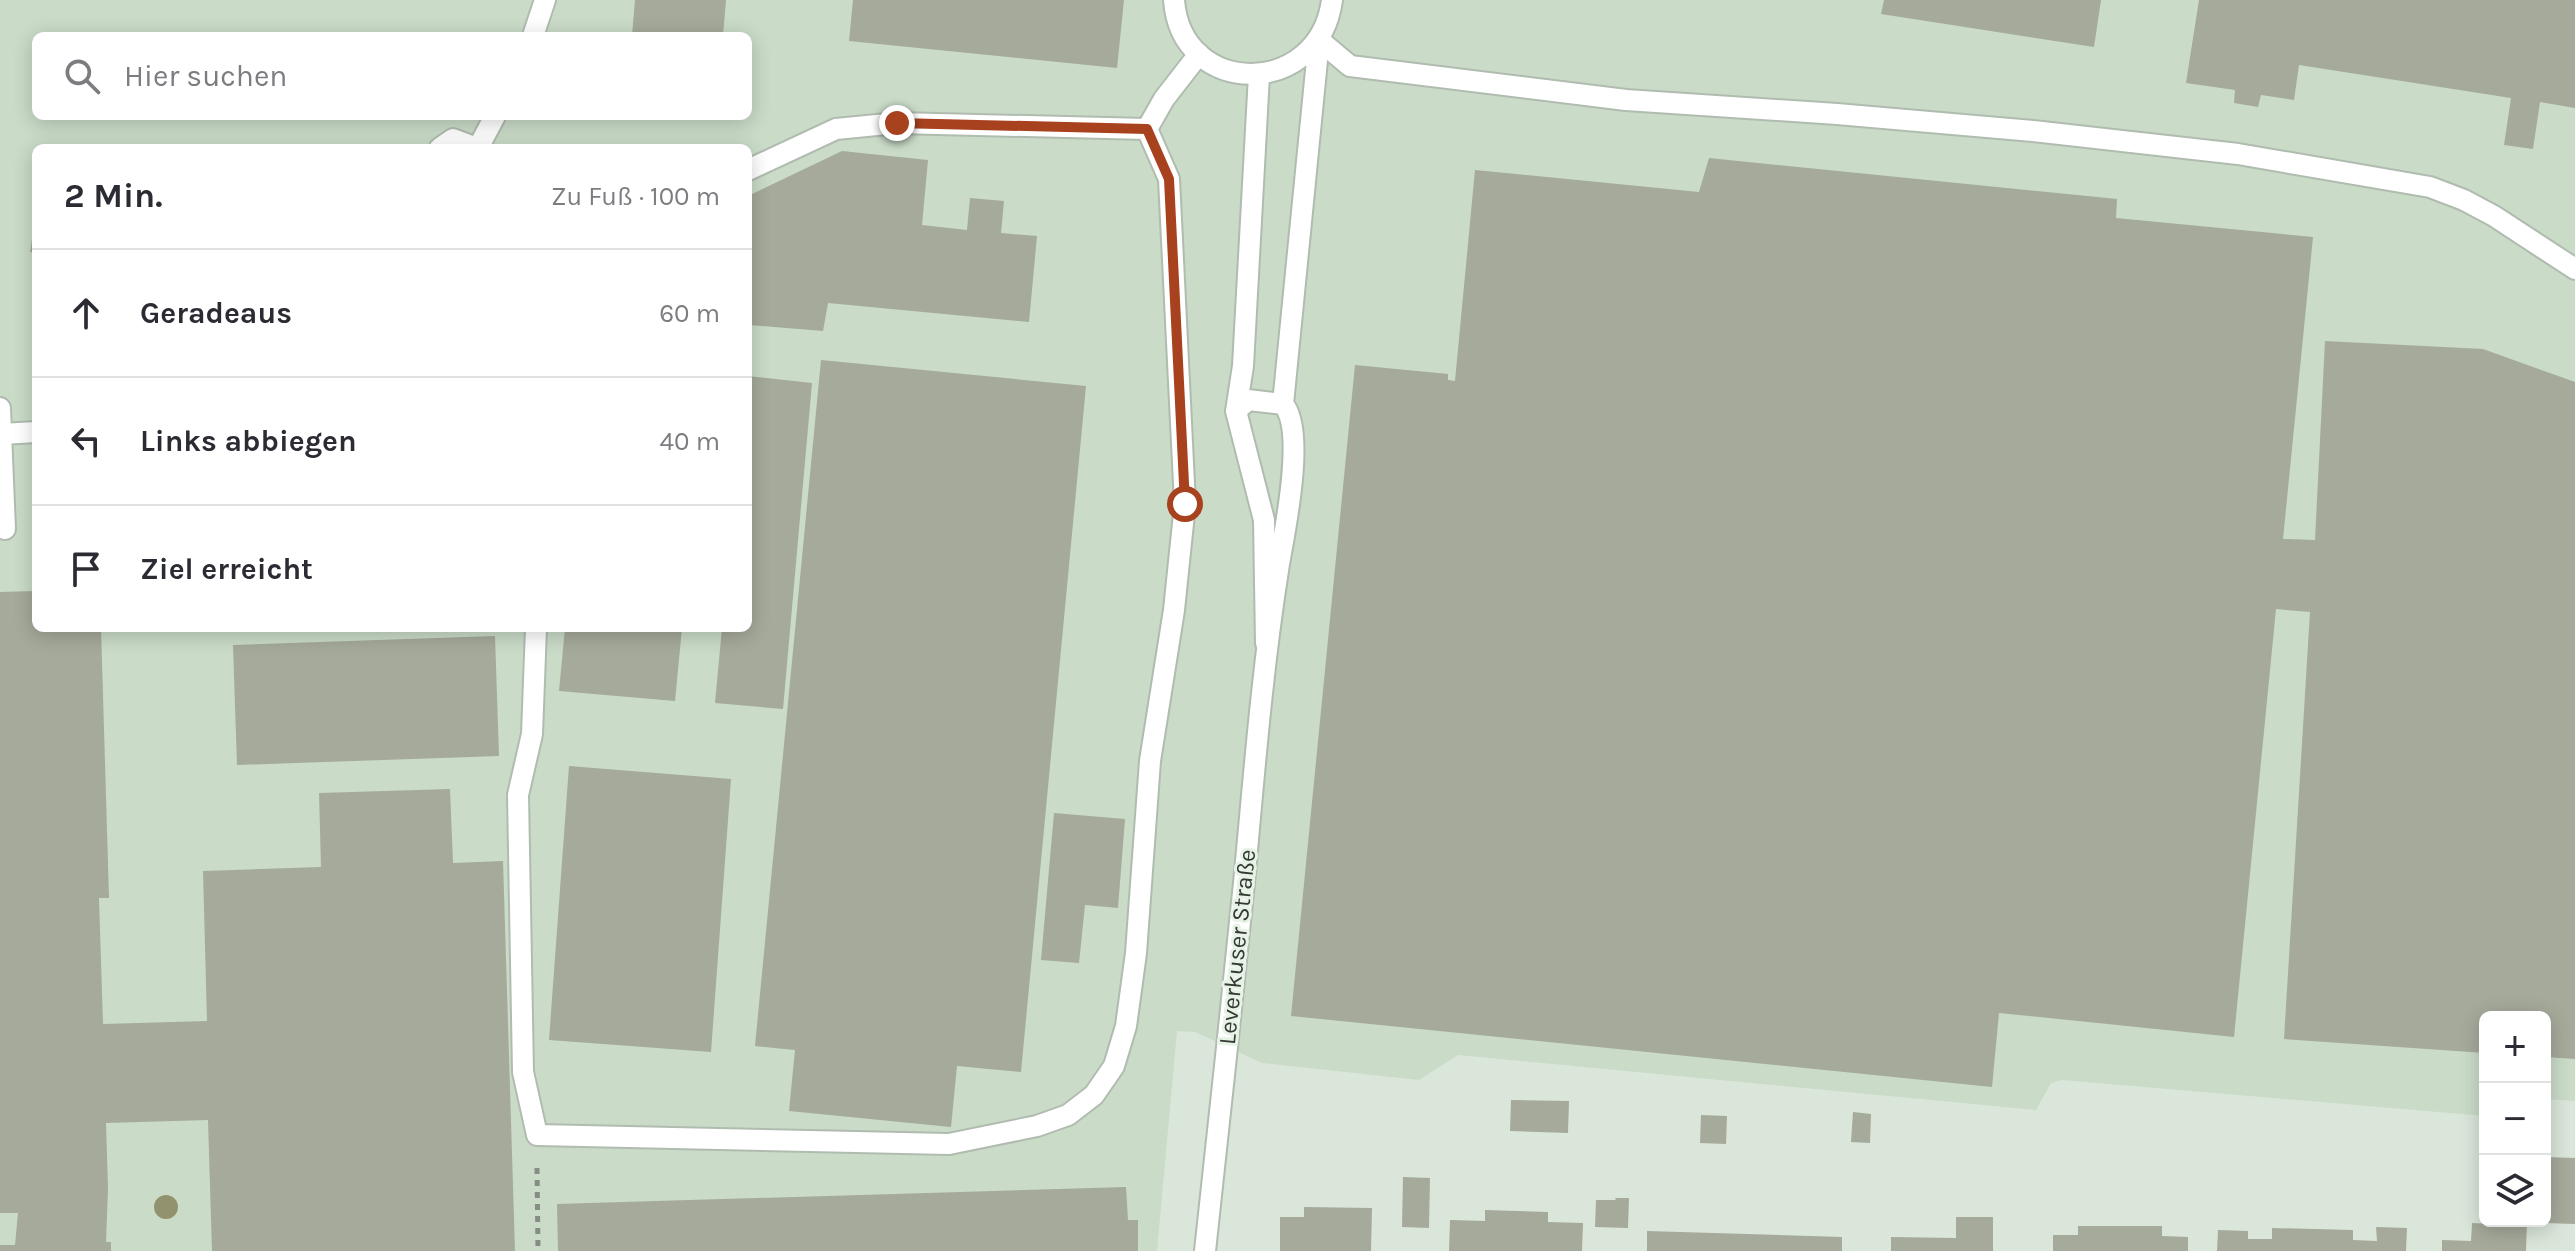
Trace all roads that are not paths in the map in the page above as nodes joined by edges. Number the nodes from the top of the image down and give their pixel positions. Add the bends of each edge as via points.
1 (545, 0) edge
2 (1174, 0) edge
3 (1332, 0) edge
4 (534, 32) edge
5 (1319, 40) junction
6 (1199, 54) junction
7 (1259, 75) junction
8 (493, 120) edge
9 (1147, 129) junction
10 (446, 144) edge
11 (466, 144) edge
12 (479, 144) edge
13 (752, 168) edge
14 (2575, 269) edge
15 (1283, 404) junction
16 (0, 408) edge
17 (1236, 411) junction
18 (32, 432) edge
19 (2, 434) junction
20 (5, 529) dead end
21 (536, 632) edge
22 (1266, 643) junction
23 (1205, 1251) edge

1 - 4 lane
2 - 6 lane via 1185,36
3 - 5 lane
5 - 7 lane via 1293,64
5 - 14 lane via 1350,66 1626,100 2146,143 2430,187 2494,216
5 - 15 lane
6 - 7 lane via 1228,70
6 - 9 lane
7 - 17 lane
8 - 12 lane
9 - 13 lane via 897,123 836,129
9 - 21 lane via 1169,179 1185,504 1150,761 1126,1026 1114,1066 1094,1095 1068,1115 1037,1126 949,1144 537,1135 523,1072 518,795 532,734
10 - 11 lane via 453,139
15 - 17 lane via 1248,400
15 - 22 lane, Leverkuser Straße via 1294,442
16 - 19 lane
17 - 22 lane, Leverkuser Straße via 1264,520
18 - 19 lane
19 - 20 lane
22 - 23 lane, Leverkuser Straße

